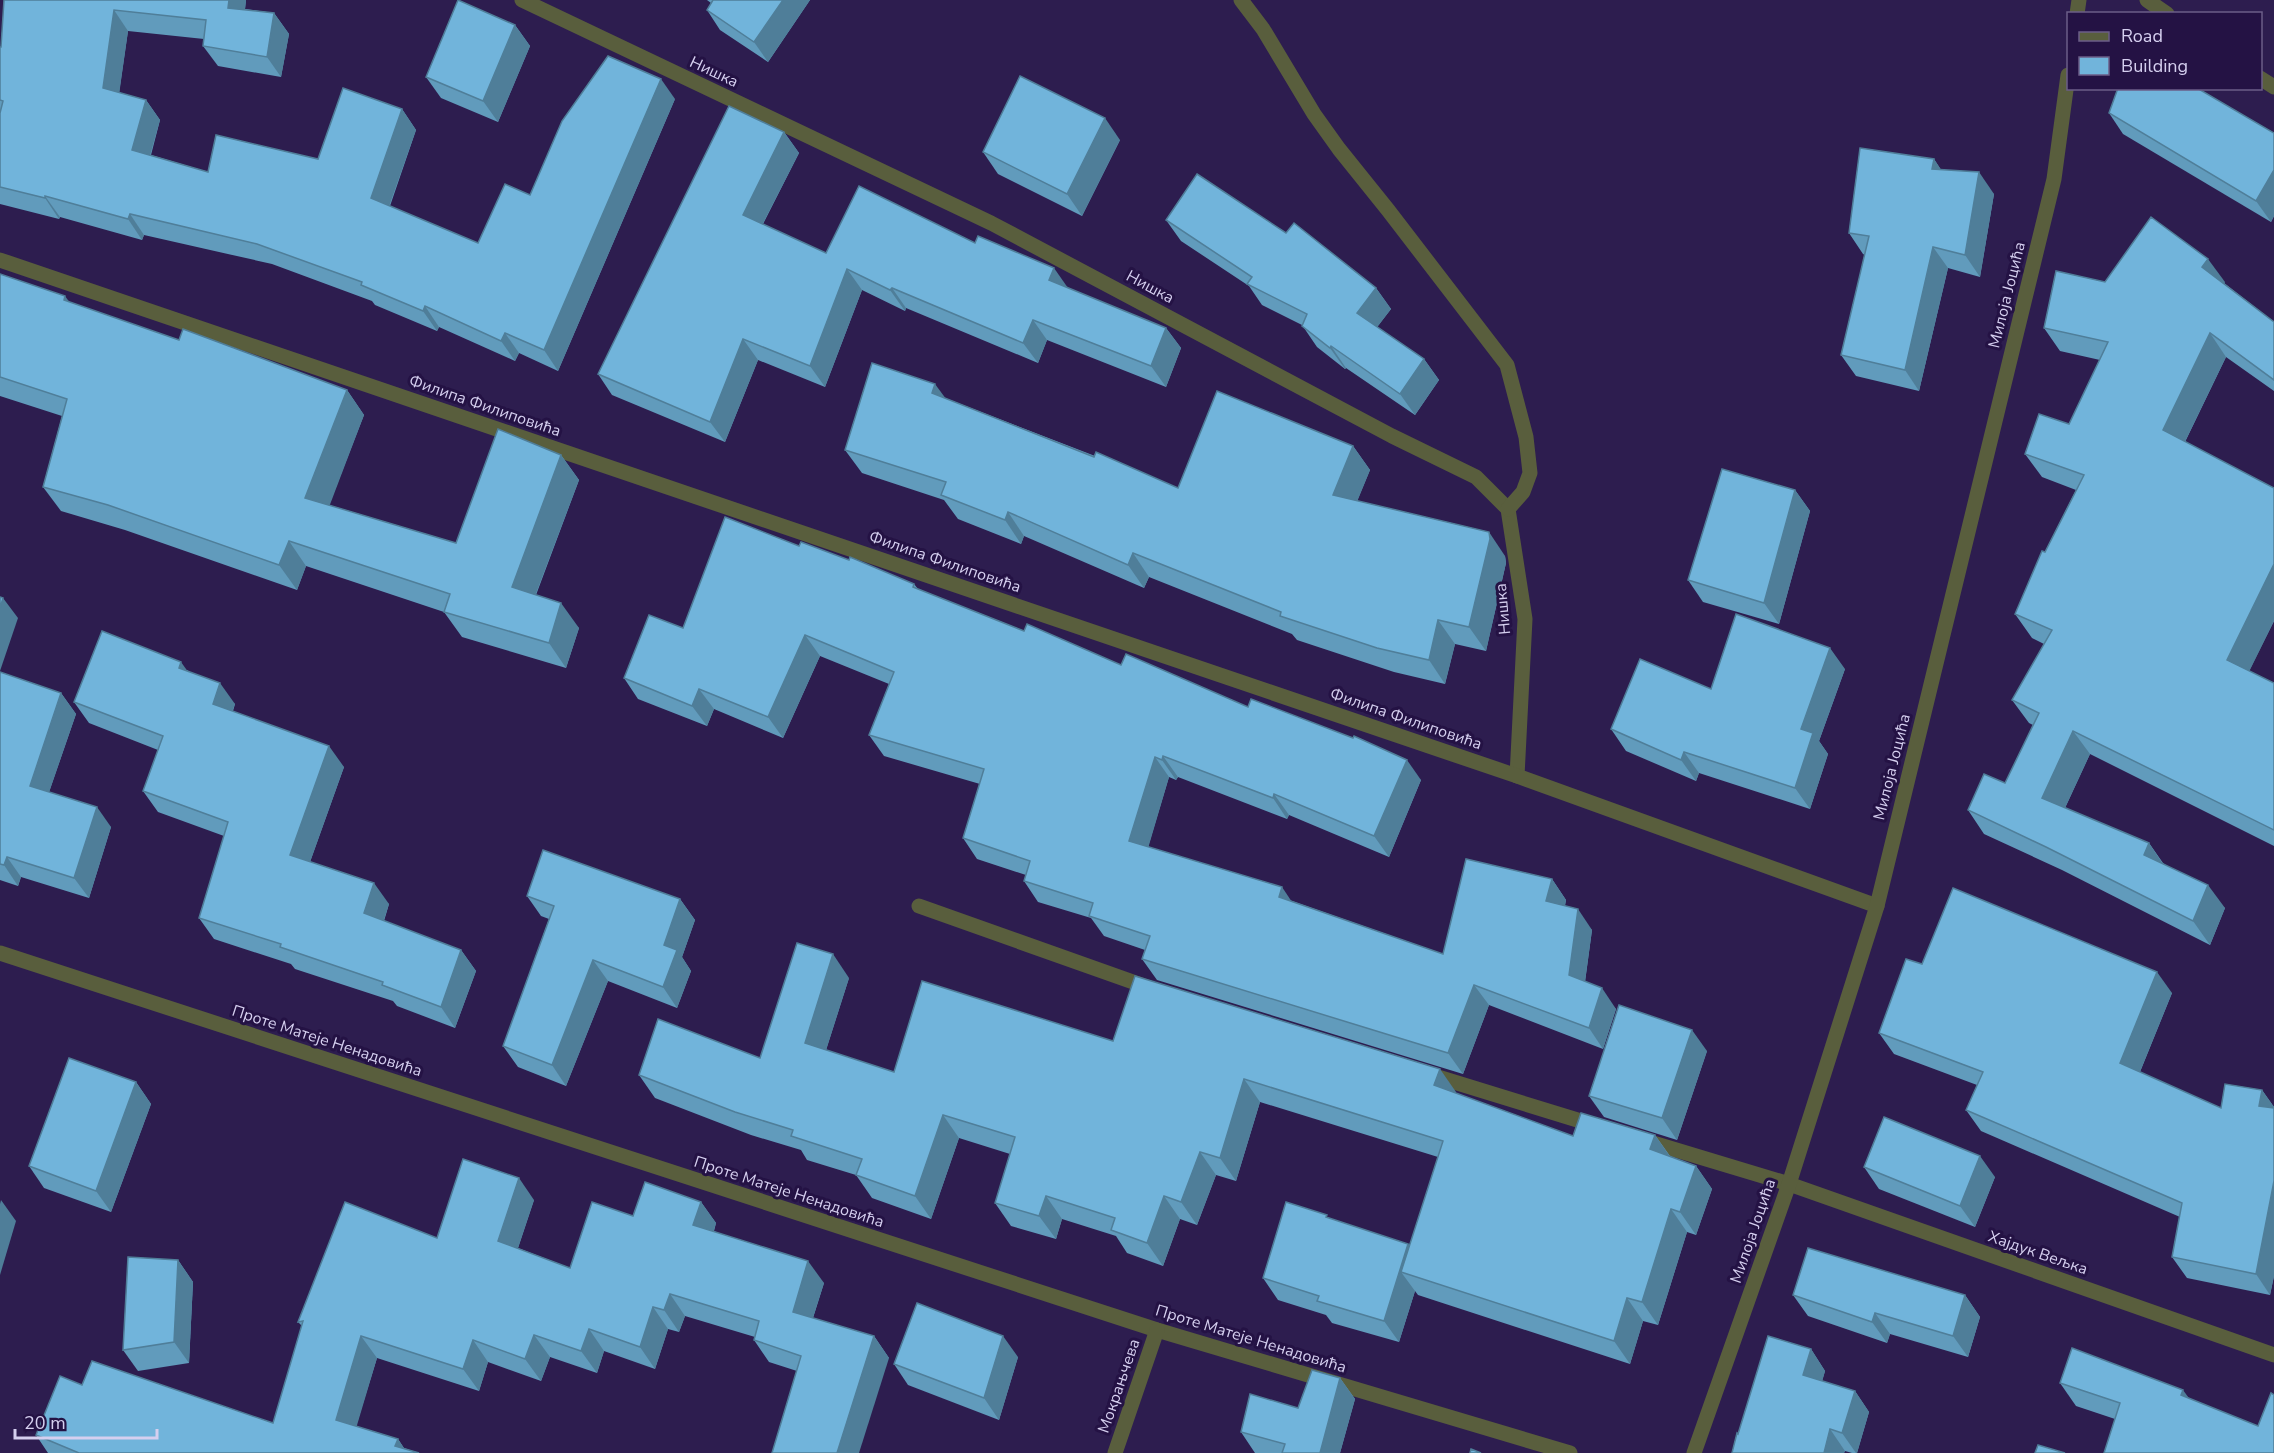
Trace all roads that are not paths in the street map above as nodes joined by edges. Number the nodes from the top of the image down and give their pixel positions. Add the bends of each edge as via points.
1 (522, 0) edge
2 (1240, 0) edge
3 (2147, 0) edge
4 (2164, 12) edge
5 (2067, 82) edge
6 (0, 260) edge
7 (1508, 508) junction
8 (1517, 776) junction
9 (919, 906) dead end
10 (1877, 906) junction
11 (0, 953) edge
12 (1164, 993) edge
13 (1414, 1069) edge
14 (1607, 1129) edge
15 (1630, 1136) edge
16 (1789, 1184) junction
17 (1156, 1330) junction
18 (2274, 1355) edge
19 (1115, 1453) edge
20 (1570, 1453) edge
21 (1694, 1453) edge

1 - 7 street, Нишка via 991,224 1476,477
2 - 7 street via 1263,29 1339,149 1507,365 1526,437 1530,473 1523,492
3 - 4 street
5 - 10 street, Милоја Јоцића via 2054,179
6 - 8 street, Филипа Филиповића
7 - 8 street, Нишка via 1526,619
8 - 10 street, Филипа Филиповића
9 - 12 street
10 - 16 street, Милоја Јоцића
11 - 17 street, Проте Матеје Ненадовића
13 - 14 street
15 - 16 street, Хајдук Вељка
16 - 18 street, Хајдук Вељка
16 - 21 street, Милоја Јоцића
17 - 19 street, Мокрањчева
17 - 20 street, Проте Матеје Ненадовића

